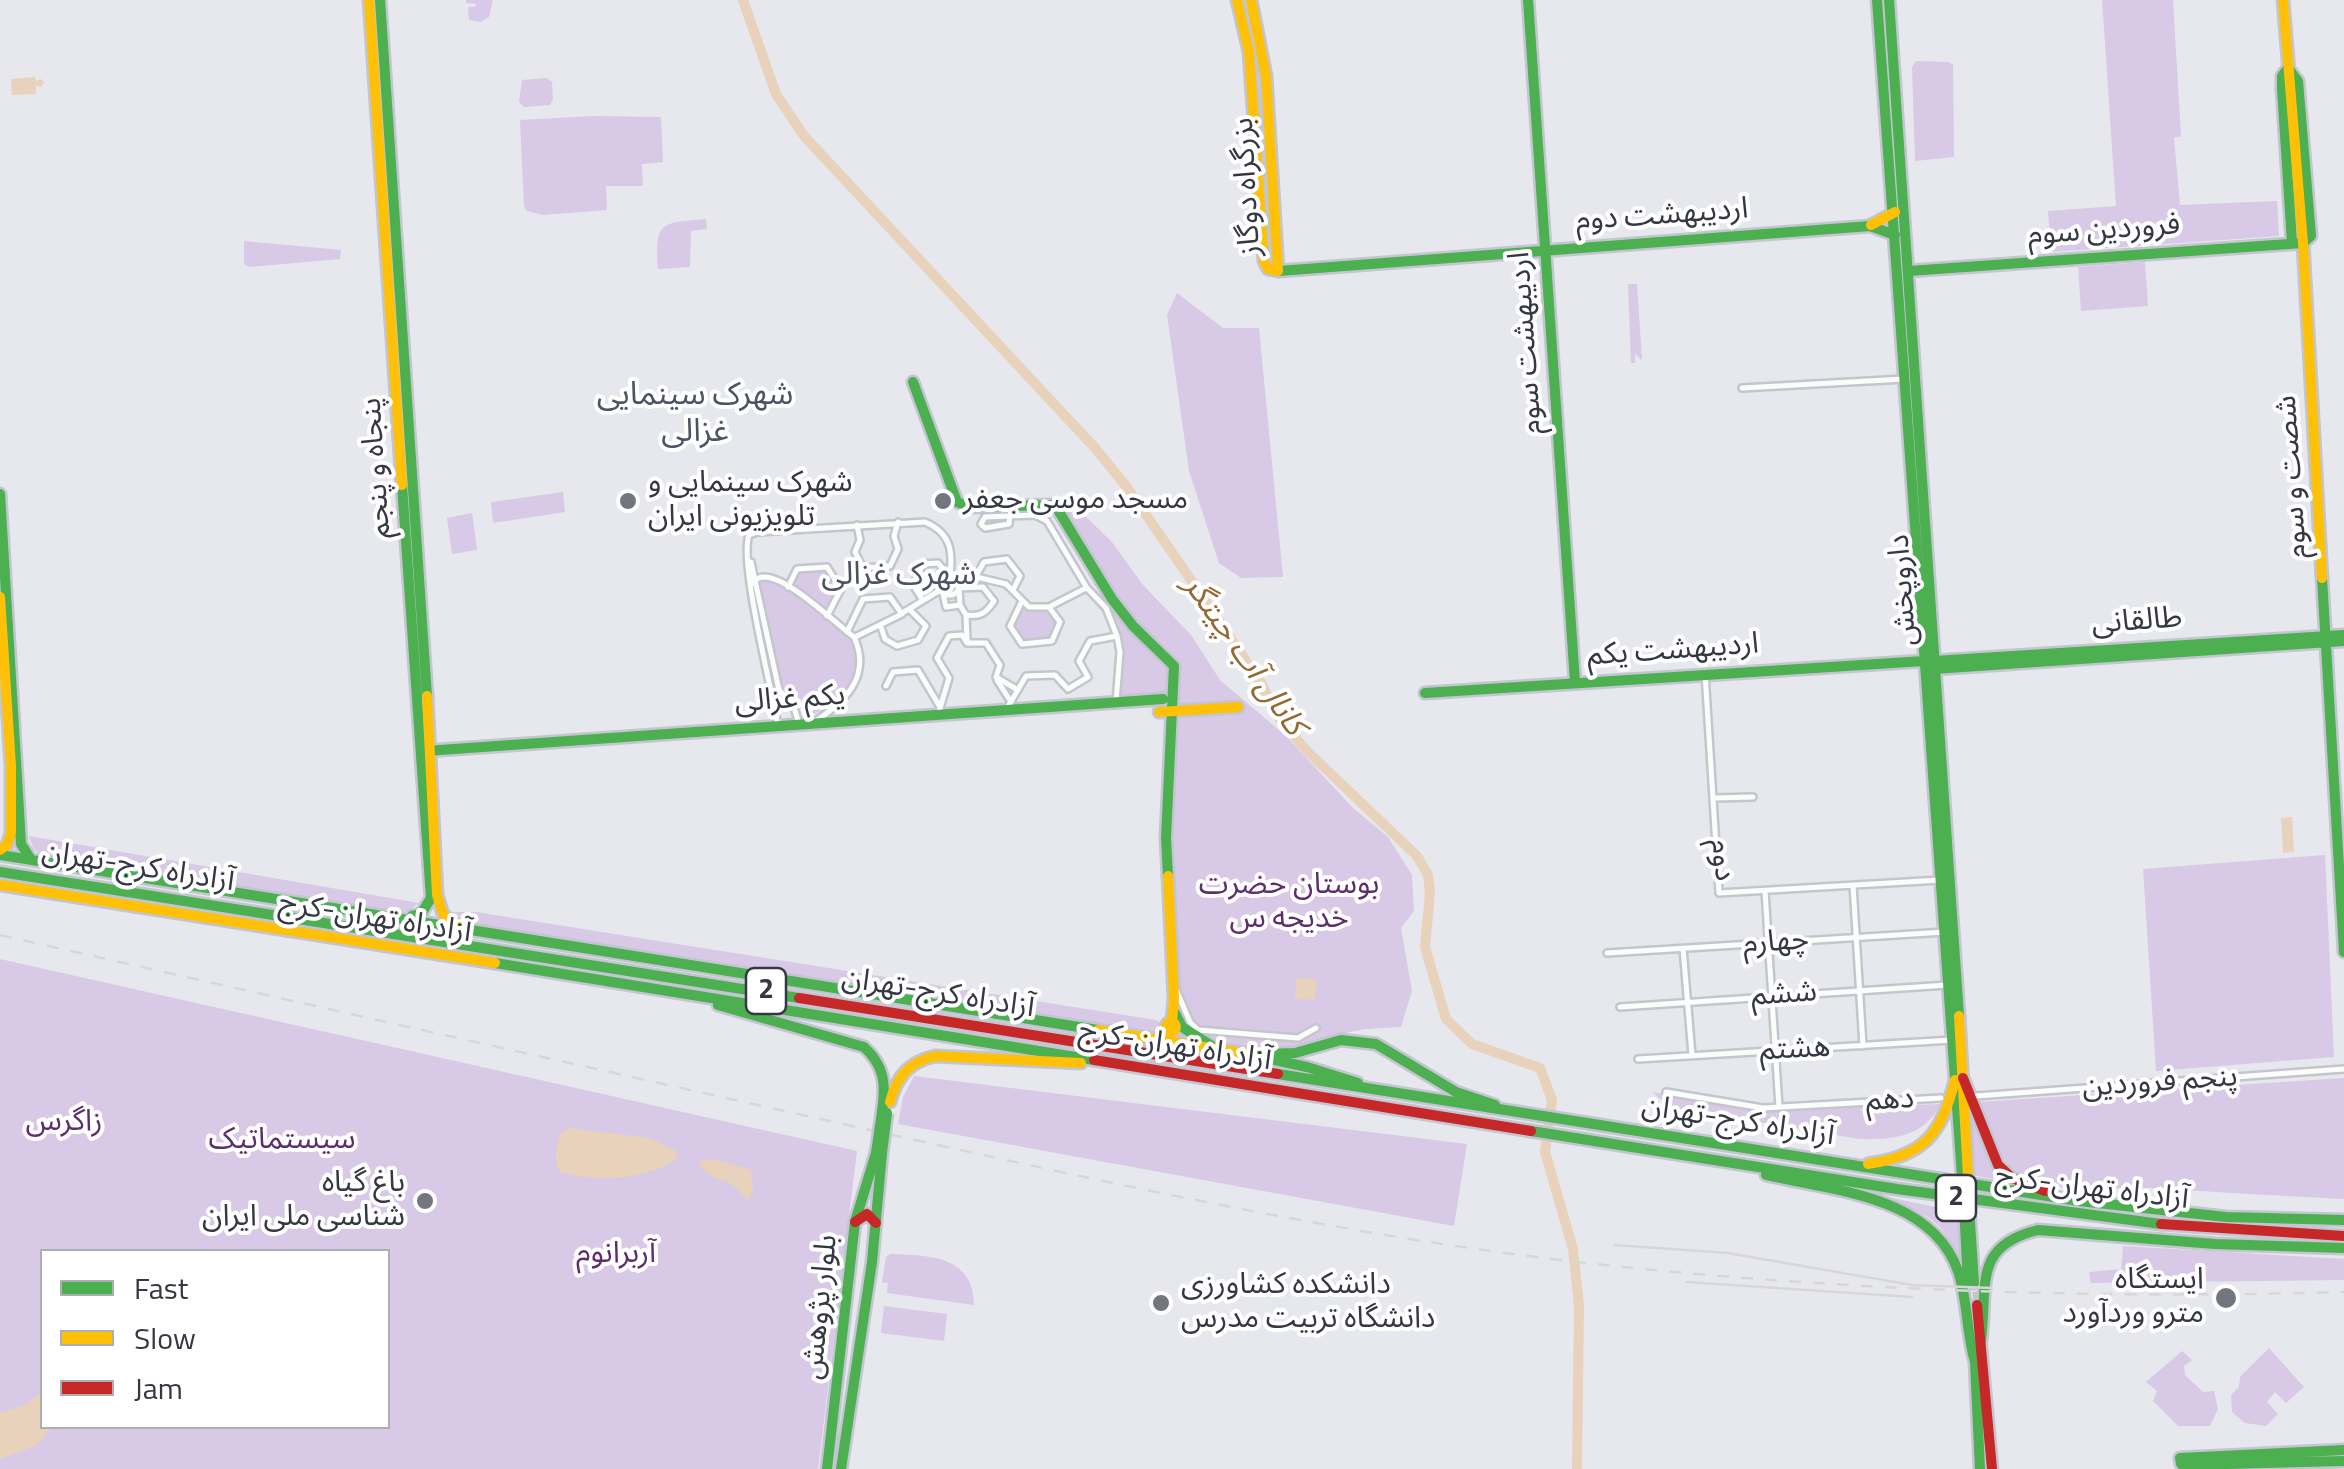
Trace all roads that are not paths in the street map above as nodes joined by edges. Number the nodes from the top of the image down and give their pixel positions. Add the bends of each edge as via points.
1 (368, 0) edge
2 (380, 0) edge
3 (1235, 0) edge
4 (1255, 0) edge
5 (1528, 0) edge
6 (1877, 0) edge
7 (1889, 0) edge
8 (2283, 0) edge
9 (1899, 213) junction
10 (390, 223) junction
11 (1870, 226) junction
12 (1895, 235) junction
13 (2298, 243) junction
14 (1545, 250) junction
15 (1278, 271) junction
16 (1908, 271) junction
17 (1904, 380) junction
18 (913, 382) dead end
19 (1742, 388) dead end
20 (0, 494) edge
21 (1010, 515) junction
22 (898, 522) junction
23 (856, 524) junction
24 (972, 576) junction
25 (950, 577) junction
26 (754, 582) junction
27 (788, 587) junction
28 (959, 588) junction
29 (1087, 588) junction
30 (942, 590) junction
31 (1013, 590) junction
32 (0, 597) edge
33 (922, 599) junction
34 (1022, 601) junction
35 (960, 605) junction
36 (1049, 607) junction
37 (910, 609) junction
38 (902, 614) junction
39 (826, 616) junction
40 (966, 616) junction
41 (1, 623) edge
42 (881, 626) junction
43 (847, 632) junction
44 (1117, 636) junction
45 (854, 637) junction
46 (2335, 638) edge
47 (968, 643) junction
48 (2, 648) edge
49 (1931, 664) junction
50 (771, 669) junction
51 (2, 673) edge
52 (1705, 673) junction
53 (996, 677) junction
54 (949, 678) junction
55 (1575, 682) junction
56 (886, 686) dead end
57 (930, 690) junction
58 (1018, 690) junction
59 (1425, 693) dead end
60 (3, 699) edge
61 (1163, 699) dead end
62 (788, 700) junction
63 (1116, 702) junction
64 (1008, 706) junction
65 (775, 707) junction
66 (1238, 707) dead end
67 (939, 711) junction
68 (1173, 711) junction
69 (1159, 712) dead end
70 (814, 722) junction
71 (4, 724) edge
72 (799, 724) junction
73 (778, 726) junction
74 (5, 749) edge
75 (424, 751) junction
76 (14, 766) junction
77 (5, 782) edge
78 (1753, 797) dead end
79 (1715, 798) junction
80 (1940, 826) junction
81 (22, 848) junction
82 (2, 850) edge
83 (30, 859) junction
84 (0, 872) edge
85 (1940, 880) junction
86 (1853, 885) junction
87 (0, 886) edge
88 (1765, 890) junction
89 (434, 896) junction
90 (1947, 901) junction
91 (406, 918) junction
92 (457, 926) junction
93 (1945, 932) junction
94 (1856, 938) junction
95 (1769, 943) junction
96 (1683, 948) junction
97 (2344, 952) edge
98 (1607, 953) dead end
99 (1174, 983) junction
100 (1948, 986) junction
101 (1859, 990) junction
102 (683, 994) junction
103 (1772, 996) junction
104 (1687, 1002) junction
105 (1620, 1007) dead end
106 (1316, 1028) dead end
107 (1171, 1030) junction
108 (1952, 1040) junction
109 (1862, 1046) junction
110 (1217, 1049) junction
111 (1776, 1051) junction
112 (1247, 1054) junction
113 (1692, 1056) junction
114 (1638, 1059) dead end
115 (1102, 1060) junction
116 (2344, 1070) edge
117 (1959, 1079) junction
118 (1666, 1092) dead end
119 (1388, 1093) junction
120 (1976, 1096) dead end
121 (1941, 1098) dead end
122 (1779, 1107) junction
123 (885, 1113) junction
124 (1532, 1115) junction
125 (879, 1153) junction
126 (1728, 1162) junction
127 (1837, 1164) junction
128 (1965, 1176) dead end
129 (2079, 1201) junction
130 (1966, 1206) dead end
131 (2344, 1220) edge
132 (856, 1222) junction
133 (876, 1224) junction
134 (2344, 1236) edge
135 (2344, 1248) edge
136 (852, 1259) junction
137 (872, 1262) junction
138 (1971, 1283) tunnel mouth
139 (1982, 1340) junction
140 (1974, 1362) junction
141 (2344, 1450) edge
142 (2344, 1461) edge
143 (2277, 1462) junction
144 (2228, 1463) edge
145 (2190, 1467) edge
146 (827, 1469) edge
147 (841, 1469) edge
148 (1980, 1469) edge
149 (1992, 1469) edge
150 (2262, 1469) edge

1 - 10 main road, پنجاه و پنجم
2 - 10 main road, پنجاه و پنجم
3 - 15 main road, بزرگراه دوگاز via 1250,68 1264,261
4 - 15 main road, بزرگراه دوگاز via 1272,140
5 - 14 main road, اردیبهشت سوم
6 - 9 main road, داروپخش
7 - 9 main road, داروپخش
8 - 13 main road, شصت و سوم
9 - 11 main road, اردیبهشت دوم
9 - 12 main road, داروپخش
9 - 16 main road, داروپخش
10 - 75 main road, پنجاه و پنجم
11 - 12 main road, اردیبهشت دوم
11 - 14 main road, اردیبهشت دوم
12 - 17 main road, داروپخش
13 - 16 main road, فروردین سوم
13 - 46 main road, شصت و سوم via 2326,618
14 - 15 main road, اردیبهشت دوم
14 - 55 main road, اردیبهشت سوم
16 - 49 main road, داروپخش
17 - 19 street
17 - 49 main road, داروپخش
18 - 68 main road via 957,502 1054,506 1112,599 1174,666
20 - 76 main road
21 - 21 street via 984,518 980,524 1002,527
21 - 29 street via 1047,521
22 - 23 street
22 - 23 street via 890,566 864,568 854,552 860,540
22 - 25 street via 925,522 944,535 952,548
23 - 26 street via 749,535
24 - 25 street
24 - 28 street
24 - 31 street
24 - 31 street via 984,562 1007,560 1020,576
25 - 28 street
25 - 30 street
25 - 33 street via 938,564 923,564 913,586
26 - 27 street via 766,577
26 - 50 street
27 - 39 street
27 - 39 street via 797,568 827,567 841,589
28 - 30 street via 952,594
28 - 35 street
28 - 40 street via 984,586 994,600 987,612
29 - 36 street
29 - 44 street via 1106,608
30 - 33 street
30 - 35 street via 946,607
31 - 34 street
32 - 41 main road
33 - 37 street
34 - 36 street via 1029,608
34 - 36 street via 1010,626 1022,644 1052,642 1060,622
35 - 40 street
37 - 38 street
37 - 42 street via 926,626 918,640 898,646 885,639
38 - 42 street
38 - 43 street via 890,597 863,599
39 - 43 street
40 - 47 street
41 - 48 main road
42 - 45 street
43 - 45 street
44 - 58 street via 1090,640 1079,660 1088,677 1068,689 1056,675 1026,676
44 - 63 street
45 - 70 street via 862,666 858,677 839,704
46 - 49 main road, طالقانی
46 - 97 main road, شصت و سوم
47 - 53 street via 986,643 1000,665
47 - 54 street via 962,634 949,636 937,658
48 - 51 main road
49 - 52 main road, اردیبهشت یکم
49 - 80 main road, داروپخش
50 - 62 street
50 - 65 street
51 - 60 main road
52 - 55 main road, اردیبهشت یکم
52 - 79 street, دوم
53 - 58 street
53 - 64 street
54 - 57 street
54 - 67 street
55 - 59 main road, اردیبهشت یکم
56 - 57 street via 893,672 918,670
57 - 67 street
58 - 64 street
60 - 71 main road
61 - 63 main road, یکم غزالی
62 - 65 street
62 - 72 street
63 - 64 main road, یکم غزالی
64 - 67 main road, یکم غزالی
65 - 73 street
66 - 68 main road
67 - 70 main road, یکم غزالی
68 - 69 main road
68 - 99 main road via 1166,838
70 - 72 main road, یکم غزالی
71 - 74 main road
72 - 73 main road, یکم غزالی
73 - 75 main road, یکم غزالی
74 - 76 main road
75 - 89 main road, پنجاه و پنجم
76 - 77 main road
76 - 81 main road
77 - 82 main road via 11,832
78 - 79 street
79 - 88 street, دوم via 1720,894
80 - 85 main road, داروپخش
80 - 90 main road, داروپخش
81 - 82 main road
81 - 83 main road
82 - 83 main road
83 - 91 main road
84 - 119 main road, آزادراه کرج-تهران / 2
85 - 86 street, دوم
85 - 90 main road, داروپخش
86 - 88 street, دوم
86 - 94 street
87 - 102 main road, آزادراه تهران-کرج / 2
88 - 95 street
89 - 91 main road via 422,914
89 - 92 main road
90 - 93 main road, داروپخش
90 - 117 main road, داروپخش
91 - 92 main road
92 - 107 main road
93 - 94 street, چهارم
93 - 100 main road, داروپخش
94 - 95 street, چهارم
94 - 101 street
95 - 96 street, چهارم
95 - 103 street
96 - 98 street, چهارم
96 - 104 street
99 - 106 street via 1198,1030 1298,1038
99 - 107 main road
100 - 101 street, ششم
100 - 108 main road, داروپخش
101 - 103 street, ششم
101 - 109 street
102 - 115 main road, آزادراه تهران-کرج / 2
102 - 123 main road via 864,1047 886,1077
103 - 104 street, ششم
103 - 111 street
104 - 105 street, ششم
104 - 113 street
107 - 110 main road
107 - 110 main road via 1182,1028
108 - 109 street, هشتم
108 - 117 main road, داروپخش
109 - 111 street, هشتم
110 - 112 main road
111 - 113 street, هشتم
111 - 122 street
112 - 119 main road
112 - 124 main road via 1287,1054 1340,1040 1376,1044 1456,1092
113 - 114 street, هشتم
115 - 123 main road via 922,1058 894,1082
115 - 126 main road, آزادراه تهران-کرج / 2
116 - 120 street, پنجم فروردین
117 - 127 main road via 1946,1118 1920,1148 1887,1162
117 - 128 main road, داروپخش
117 - 129 main road via 2004,1172
118 - 122 street, دهم
119 - 124 main road, آزادراه کرج-تهران / 2
121 - 122 street, دهم
123 - 125 main road, bridge
124 - 127 main road, آزادراه کرج-تهران / 2
125 - 132 main road, بلوار پژوهش
125 - 133 main road, بلوار پژوهش
126 - 134 main road, آزادراه تهران-کرج / 2 via 2066,1213
126 - 140 main road via 1882,1204 1932,1229 1958,1270
127 - 129 main road, آزادراه کرج-تهران / 2
129 - 131 main road, آزادراه کرج-تهران / 2 via 2226,1217
130 - 138 main road
132 - 133 main road via 866,1214
132 - 136 main road, بلوار پژوهش
133 - 137 main road, بلوار پژوهش
135 - 139 main road via 2022,1232 2006,1240 1987,1268
136 - 137 main road via 861,1266
136 - 146 main road, بلوار پژوهش
137 - 147 main road, بلوار پژوهش
139 - 140 main road via 1973,1306
139 - 149 main road
140 - 148 main road
141 - 144 main road
142 - 143 main road
143 - 144 main road
143 - 150 main road
144 - 145 main road via 2180,1458

